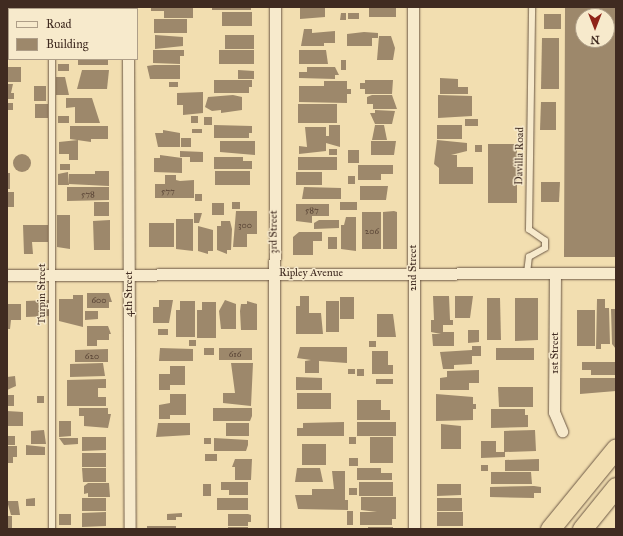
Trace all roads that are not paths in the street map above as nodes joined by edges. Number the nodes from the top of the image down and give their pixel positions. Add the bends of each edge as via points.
1 (275, 7) edge
2 (413, 7) edge
3 (532, 7) edge
4 (52, 60) edge
5 (128, 60) edge
6 (274, 273) junction
7 (413, 273) junction
8 (527, 273) junction
9 (555, 273) junction
10 (616, 273) edge
11 (7, 274) edge
12 (52, 274) junction
13 (128, 274) junction
14 (562, 431) dead end
15 (616, 448) edge
16 (616, 487) edge
17 (52, 529) edge
18 (130, 529) edge
19 (274, 529) edge
20 (414, 529) edge
21 (550, 529) edge
22 (582, 529) edge

1 - 6 street, 3rd Street
2 - 7 street, 2nd Street
3 - 8 lane, Davilla Road via 529,230 546,241 545,248 529,257
4 - 12 lane, Turpin Street
5 - 13 street, 4th Street
6 - 7 street, Ripley Avenue
6 - 13 street, Ripley Avenue
6 - 19 street, 3rd Street
7 - 8 street, Ripley Avenue
7 - 20 street, 2nd Street
8 - 9 street, Ripley Avenue
9 - 10 street, Ripley Avenue
9 - 14 street, 1st Street via 554,412
11 - 12 street, Ripley Avenue
12 - 13 street, Ripley Avenue
12 - 17 lane, Turpin Street
13 - 18 street, 4th Street
15 - 21 highway
16 - 22 highway

